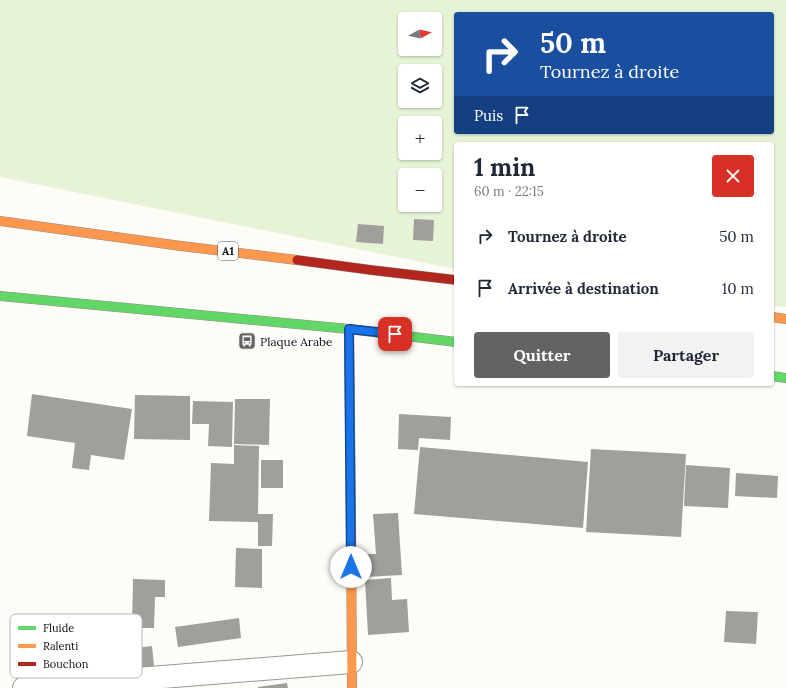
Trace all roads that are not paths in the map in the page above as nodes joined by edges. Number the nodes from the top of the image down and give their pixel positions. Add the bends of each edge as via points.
1 (0, 221) edge
2 (454, 280) edge
3 (0, 296) edge
4 (774, 317) edge
5 (786, 318) edge
6 (349, 329) junction
7 (454, 342) edge
8 (774, 376) edge
9 (786, 378) edge
10 (351, 662) junction
11 (24, 688) edge
12 (352, 688) edge

1 - 2 main road, A1
3 - 6 main road
4 - 5 main road
6 - 7 main road
6 - 10 main road
8 - 9 main road
10 - 11 street
10 - 12 main road

